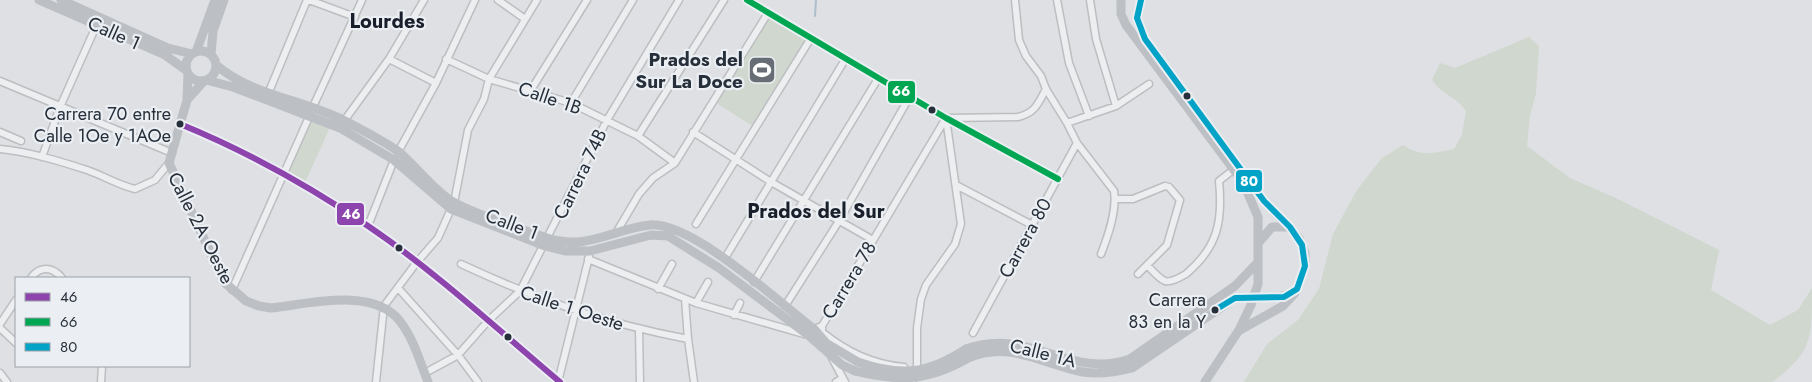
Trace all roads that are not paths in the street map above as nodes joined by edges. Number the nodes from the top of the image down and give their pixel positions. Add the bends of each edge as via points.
1 (39, 0) edge
2 (214, 0) edge
3 (224, 0) edge
4 (308, 0) edge
5 (362, 0) edge
6 (424, 0) edge
7 (475, 0) edge
8 (498, 0) edge
9 (537, 0) edge
10 (587, 0) edge
11 (633, 0) edge
12 (678, 0) edge
13 (724, 0) edge
14 (747, 0) edge
15 (1015, 0) edge
16 (1057, 0) edge
17 (1090, 0) edge
18 (1121, 0) edge
19 (1141, 0) edge
20 (64, 1) edge
21 (768, 13) junction
22 (355, 17) junction
23 (525, 19) junction
24 (96, 24) junction
25 (811, 38) junction
26 (194, 53) junction
27 (211, 55) junction
28 (846, 58) junction
29 (389, 59) junction
30 (446, 60) junction
31 (216, 65) junction
32 (187, 72) junction
33 (878, 77) junction
34 (489, 79) junction
35 (205, 80) junction
36 (0, 81) edge
37 (436, 83) junction
38 (1149, 84) dead end
39 (1046, 89) junction
40 (531, 90) junction
41 (268, 94) junction
42 (910, 96) junction
43 (187, 100) junction
44 (571, 103) junction
45 (1116, 106) junction
46 (60, 107) junction
47 (310, 113) junction
48 (1089, 116) junction
49 (946, 118) junction
50 (607, 120) junction
51 (344, 121) junction
52 (1067, 123) junction
53 (180, 124) junction
54 (0, 132) edge
55 (693, 132) junction
56 (638, 136) junction
57 (21, 141) dead end
58 (1077, 144) junction
59 (0, 149) edge
60 (396, 156) junction
61 (42, 157) junction
62 (170, 159) junction
63 (737, 160) junction
64 (675, 163) junction
65 (1233, 170) junction
66 (283, 174) junction
67 (1058, 179) junction
68 (771, 182) junction
69 (956, 185) junction
70 (1115, 199) junction
71 (804, 200) junction
72 (452, 206) junction
73 (839, 221) junction
74 (696, 224) dead end
75 (1032, 225) junction
76 (368, 226) junction
77 (1290, 227) junction
78 (616, 233) junction
79 (873, 240) junction
80 (1260, 241) junction
81 (547, 242) junction
82 (1101, 254) dead end
83 (589, 255) junction
84 (724, 258) junction
85 (416, 262) junction
86 (1258, 262) junction
87 (461, 264) dead end
88 (672, 264) dead end
89 (1147, 265) junction
90 (1138, 274) dead end
91 (32, 277) edge
92 (61, 277) edge
93 (708, 282) dead end
94 (754, 282) junction
95 (398, 288) junction
96 (658, 289) junction
97 (1297, 289) junction
98 (232, 290) junction
99 (520, 291) junction
100 (1254, 296) junction
101 (685, 299) junction
102 (15, 302) edge
103 (696, 303) junction
104 (740, 303) dead end
105 (384, 306) junction
106 (782, 310) junction
107 (576, 312) junction
108 (734, 315) junction
109 (488, 321) junction
110 (0, 324) edge
111 (767, 324) junction
112 (0, 328) edge
113 (639, 330) junction
114 (814, 330) junction
115 (1239, 330) junction
116 (974, 333) dead end
117 (688, 339) junction
118 (15, 342) edge
119 (967, 354) junction
120 (458, 355) junction
121 (830, 355) junction
122 (856, 366) junction
123 (102, 367) edge
124 (918, 368) junction
125 (0, 373) edge
126 (917, 376) junction
127 (426, 378) edge
128 (844, 380) edge
129 (7, 382) edge
130 (101, 382) edge
131 (376, 382) edge
132 (478, 382) edge
133 (558, 382) edge
134 (640, 382) edge
135 (694, 382) edge
136 (836, 382) edge
137 (910, 382) edge
138 (922, 382) edge
139 (1205, 382) edge

1 - 24 street, Calle 1
2 - 26 street
3 - 27 street via 213,31
4 - 22 street
4 - 41 street
5 - 22 street
6 - 29 street
7 - 30 street
8 - 23 street
9 - 23 street
10 - 40 street
11 - 44 street
12 - 50 street, Carrera 74B
13 - 56 street
14 - 21 street
15 - 39 street via 1019,40
16 - 48 street via 1069,63
17 - 45 street via 1096,40
18 - 65 street via 1126,25
19 - 77 street via 1137,18 1145,39 1264,201
20 - 26 street, Calle 1 via 168,48
21 - 25 street
21 - 55 street
22 - 47 street
23 - 34 street
24 - 32 street, Calle 1 via 165,55
24 - 46 street
25 - 28 street
25 - 63 street
26 - 27 street via 203,51
26 - 32 street via 187,60
27 - 31 street
28 - 33 street
28 - 68 street
29 - 37 street
29 - 51 street
30 - 34 street, Calle 1B
30 - 37 street
31 - 35 street via 214,73
31 - 41 street, Calle 1 via 237,80
32 - 35 street via 195,80
32 - 43 street
33 - 42 street
33 - 71 street
34 - 40 street, Calle 1B
34 - 72 street via 484,99 468,130
35 - 43 street
35 - 47 street, Calle 1
36 - 46 street
37 - 60 street
38 - 45 street
39 - 49 street via 1030,114
39 - 52 street
40 - 44 street, Calle 1B
41 - 47 street, Calle 1
42 - 49 street
42 - 73 street
43 - 53 street
44 - 50 street, Calle 1B
45 - 48 street
46 - 61 street
46 - 62 street
47 - 51 street, Calle 1
47 - 60 street, Calle 1
47 - 66 street
48 - 52 street
49 - 67 street
49 - 69 street
49 - 79 street, Carrera 78
50 - 56 street, Calle 1B
50 - 81 street, Carrera 74B
51 - 60 street, Calle 1
52 - 58 street
53 - 62 street
53 - 66 street
54 - 57 street
55 - 63 street
55 - 64 street
56 - 64 street, Calle 1B
58 - 67 street, Carrera 80
58 - 70 street via 1114,191
59 - 61 street
60 - 72 street, Calle 1
60 - 76 street
61 - 62 street via 135,189 155,180
62 - 98 street, Calle 2A Oeste via 219,272
63 - 68 street
63 - 74 street
64 - 78 street via 653,178 639,194
65 - 80 street via 1255,206
65 - 89 street via 1220,180 1217,232 1212,245 1198,263 1182,277 1169,281 1163,280
66 - 76 street
66 - 98 street
67 - 75 street, Carrera 80
68 - 71 street
68 - 84 street
69 - 75 street
69 - 124 street via 961,224 956,244 926,285 921,299 917,328
70 - 82 street
70 - 89 street via 1133,199 1165,186 1178,196 1180,205 1167,245
71 - 73 street
71 - 94 street
72 - 81 street, Calle 1
72 - 85 street via 438,238
73 - 79 street
73 - 106 street
75 - 116 street, Carrera 80
76 - 85 street
77 - 80 street via 1272,228
77 - 97 street via 1302,244 1305,260
78 - 81 street, Calle 1 via 589,242
78 - 84 street, Calle 1 via 661,225 680,231
79 - 114 street, Carrera 78
80 - 86 street
81 - 83 street, Calle 1 via 565,251
81 - 99 street, Carrera 74B
83 - 96 street, Calle 1
83 - 106 street, Calle 1 via 646,236 668,236
83 - 107 street
84 - 94 street, Calle 1
85 - 95 street
85 - 109 street
86 - 100 street via 1258,284
86 - 119 street, Calle 1A via 1235,286 1130,359 1097,365 1017,343 992,342
87 - 99 street, Calle 1 Oeste
88 - 96 street
89 - 90 street
91 - 92 street via 45,268
93 - 103 street
94 - 106 street, Calle 1
95 - 105 street
95 - 120 street
96 - 101 street, Calle 1
97 - 100 street, Calle 1A via 1284,297
97 - 115 street via 1283,306
98 - 105 street, Calle 2A Oeste via 246,301 271,308 361,300
99 - 107 street, Calle 1 Oeste
99 - 109 street, Carrera 74B
100 - 115 street
100 - 119 street, Calle 1A via 1240,296 1229,301 1132,368 1117,372 1082,372 1014,351
101 - 103 street, Calle 1
101 - 117 street
102 - 110 street
103 - 108 street, Calle 1
104 - 108 street
105 - 127 street via 408,335
105 - 131 street
106 - 111 street
106 - 114 street, Calle 1
107 - 113 street, Calle 1 Oeste
107 - 133 street
108 - 111 street, Calle 1
109 - 120 street, Carrera 74B
109 - 133 street
111 - 114 street, Calle 1
112 - 118 street
113 - 117 street, Calle 1 Oeste
113 - 134 street
114 - 121 street, Calle 1
114 - 122 street, Calle 1A
114 - 124 street, Calle 1 via 859,356 880,364
115 - 139 street
117 - 135 street
119 - 122 street, Calle 1A, bridge via 947,370 925,378 877,378
120 - 127 street, Carrera 74B
120 - 132 street
121 - 122 street, Calle 1A
121 - 128 street, Calle 1
123 - 130 street
124 - 126 street
125 - 129 street
126 - 137 street
126 - 138 street
128 - 136 street

